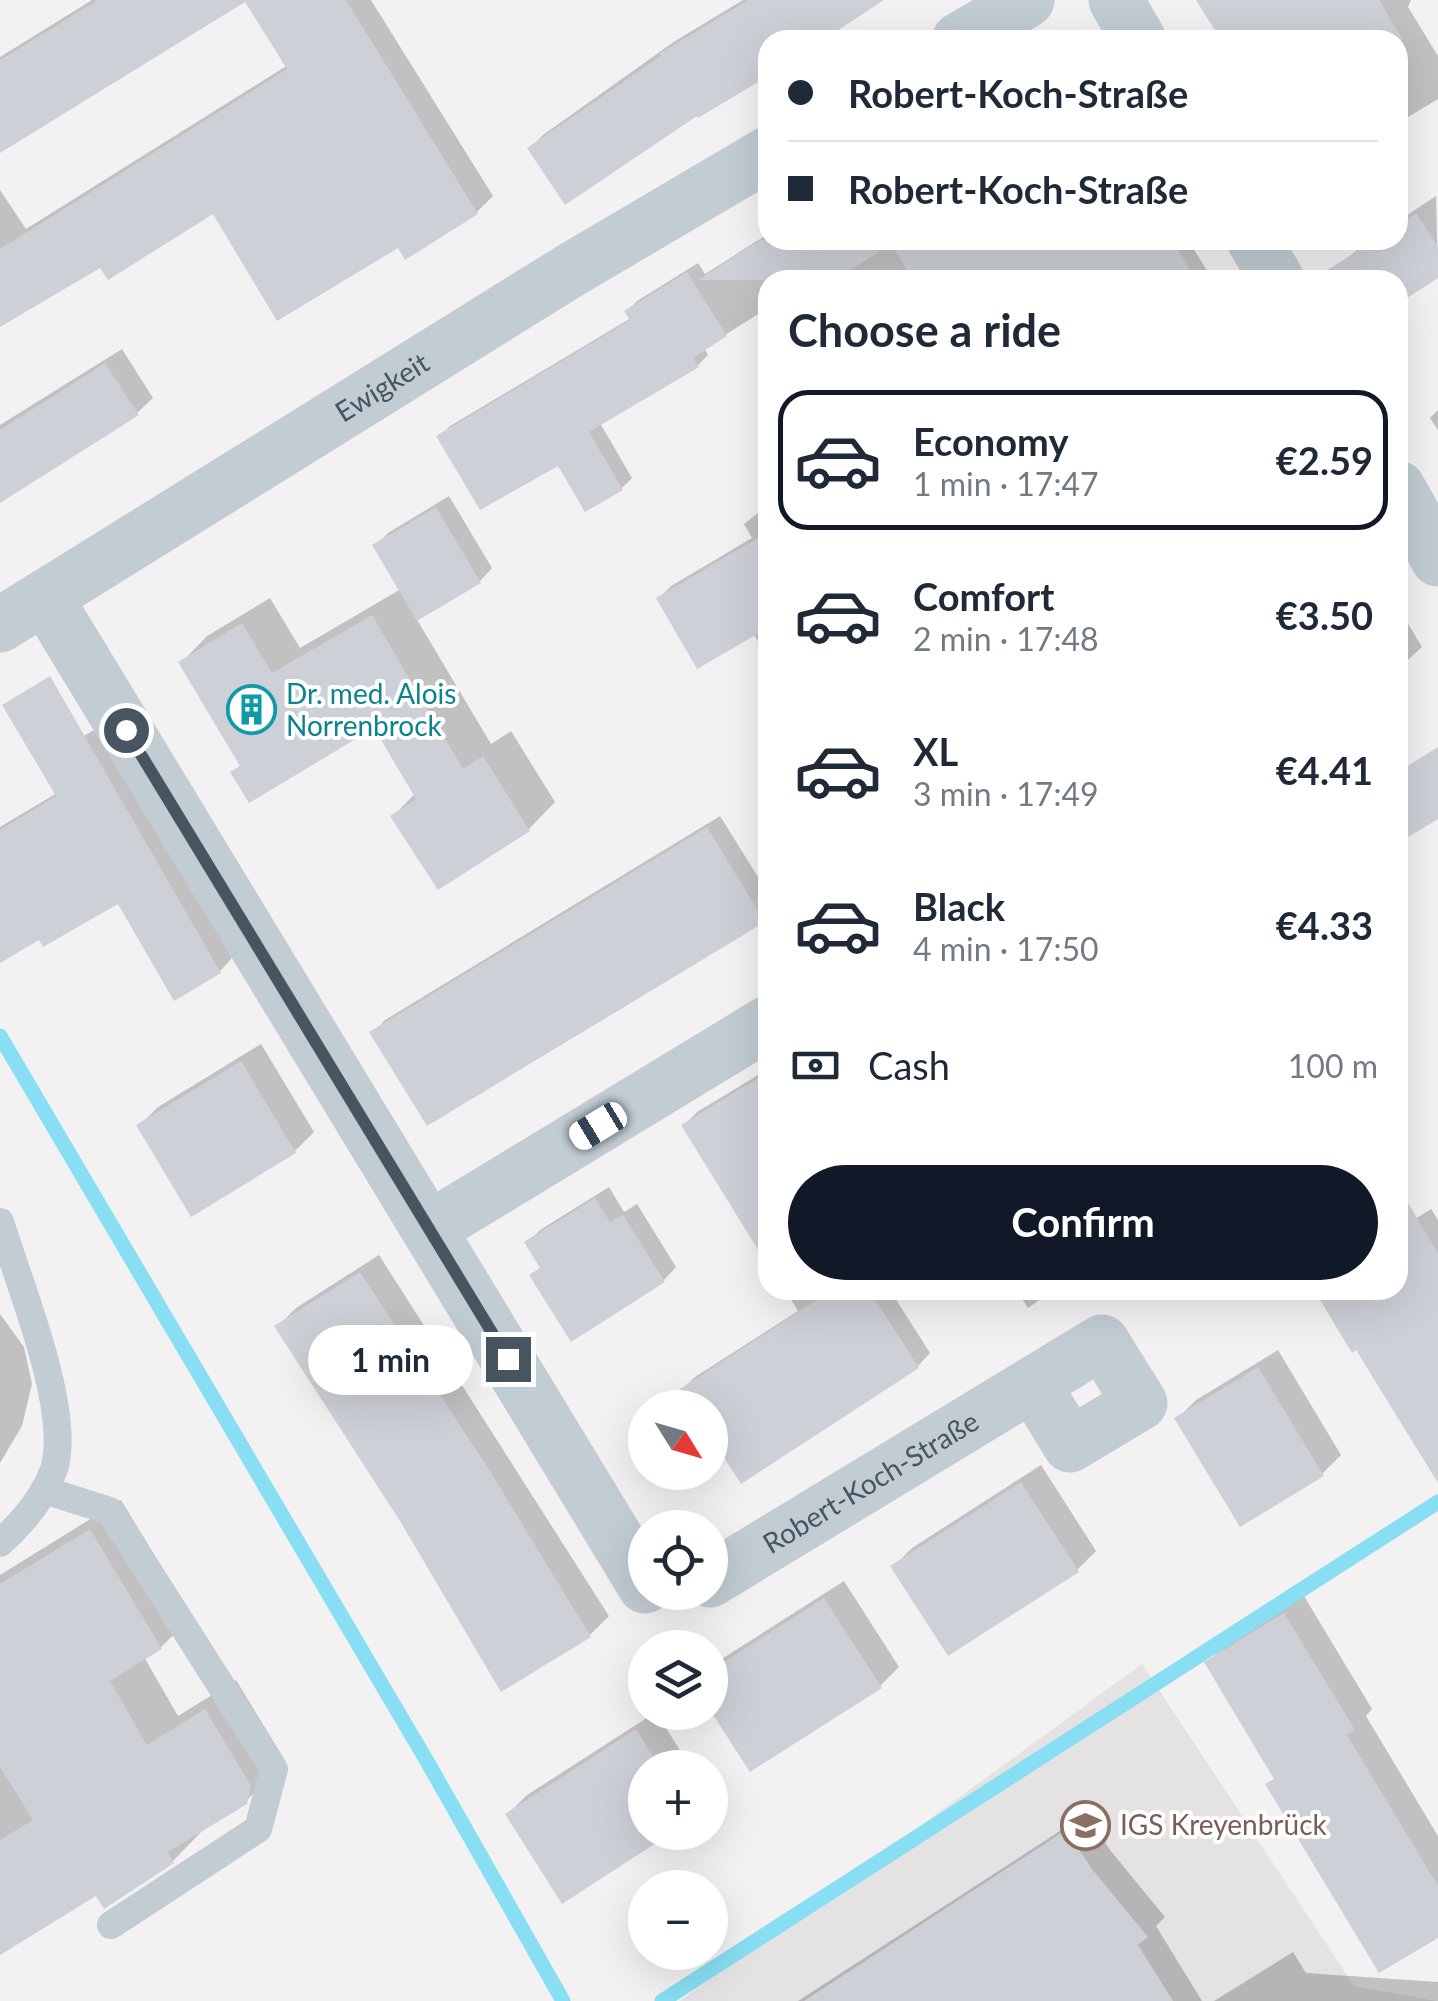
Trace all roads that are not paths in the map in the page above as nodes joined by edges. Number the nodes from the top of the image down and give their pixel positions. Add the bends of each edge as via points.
1 (1027, 0) edge
2 (1116, 0) edge
3 (975, 30) edge
4 (1133, 30) edge
5 (758, 160) edge
6 (1408, 506) edge
7 (1438, 559) edge
8 (22, 611) edge
9 (758, 1029) edge
10 (0, 1222) edge
11 (429, 1229) junction
12 (1032, 1384) dead end
13 (44, 1490) junction
14 (0, 1544) edge
15 (628, 1558) edge
16 (728, 1569) edge
17 (111, 1925) dead end

1 - 3 street
2 - 4 street
5 - 8 street, Ewigkeit
6 - 7 street
8 - 11 street
9 - 11 street
10 - 13 lane via 56,1400 59,1438
11 - 15 street
12 - 16 street, Robert-Koch-Straße
13 - 14 lane
13 - 17 lane via 110,1511 274,1769 258,1829

